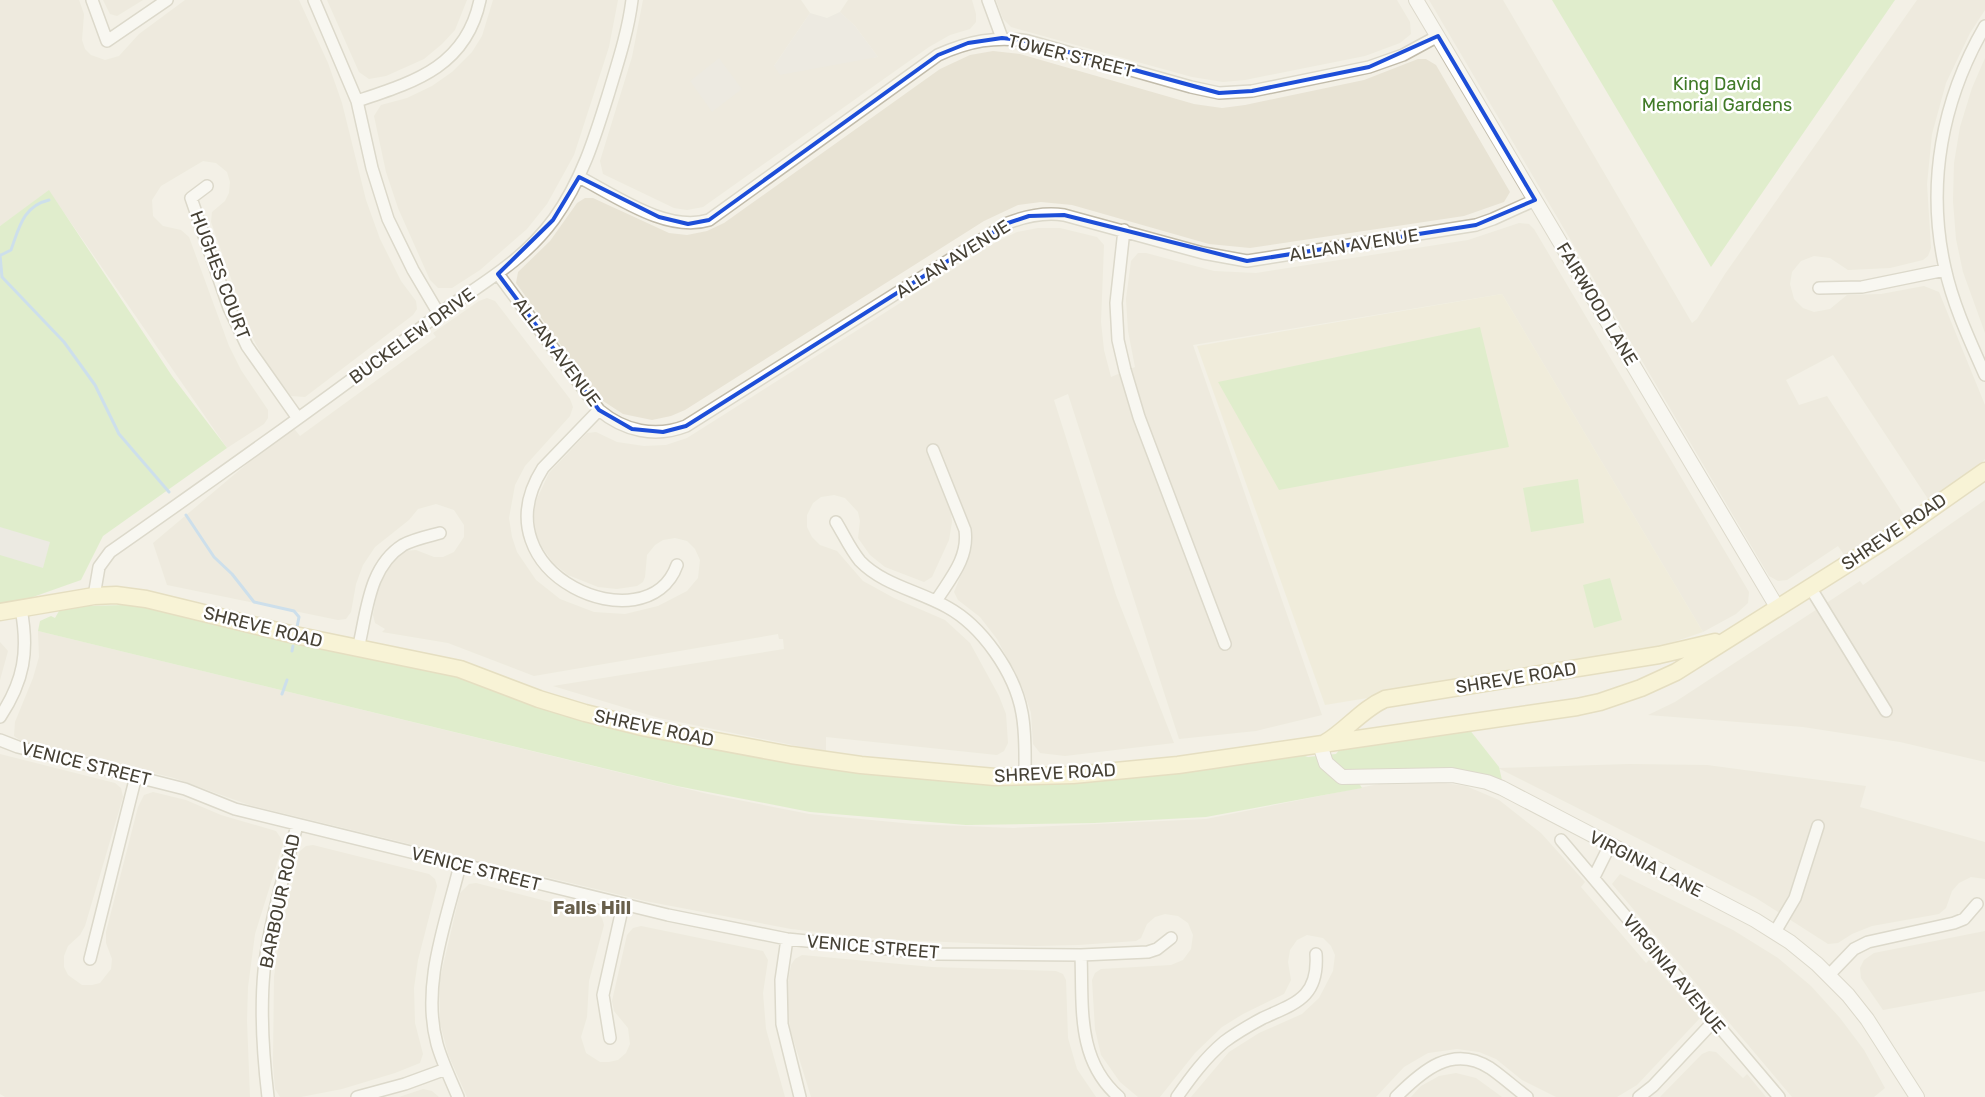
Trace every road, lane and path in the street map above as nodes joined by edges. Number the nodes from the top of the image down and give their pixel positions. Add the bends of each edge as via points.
1 (92, 0) edge
2 (167, 0) edge
3 (314, 0) edge
4 (480, 0) edge
5 (632, 0) edge
6 (988, 0) edge
7 (1416, 0) edge
8 (1985, 26) edge
9 (1438, 36) junction
10 (1002, 38) junction
11 (357, 101) junction
12 (579, 177) junction
13 (207, 186) dead end
14 (1535, 200) junction
15 (1124, 230) junction
16 (1945, 270) junction
17 (498, 274) junction
18 (1819, 288) dead end
19 (439, 314) junction
20 (1985, 376) edge
21 (599, 410) junction
22 (297, 417) junction
23 (933, 450) dead end
24 (1985, 471) edge
25 (836, 522) dead end
26 (440, 533) dead end
27 (677, 565) dead end
28 (1810, 587) junction
29 (94, 596) junction
30 (936, 601) junction
31 (1777, 608) junction
32 (21, 609) junction
33 (0, 612) edge
34 (1726, 640) junction
35 (1225, 644) dead end
36 (358, 649) junction
37 (1886, 711) dead end
38 (1361, 715) junction
39 (0, 717) edge
40 (1364, 739) junction
41 (0, 740) edge
42 (1320, 745) junction
43 (136, 776) junction
44 (1025, 777) junction
45 (297, 825) junction
46 (1818, 826) dead end
47 (1560, 840) dead end
48 (1610, 845) junction
49 (460, 864) junction
50 (1594, 877) junction
51 (623, 904) junction
52 (1977, 904) dead end
53 (1775, 932) junction
54 (787, 938) junction
55 (1171, 938) dead end
56 (1316, 954) dead end
57 (1081, 956) junction
58 (90, 959) dead end
59 (1829, 975) junction
60 (1714, 1021) junction
61 (610, 1038) dead end
62 (446, 1069) junction
63 (1914, 1092) edge
64 (268, 1097) edge
65 (357, 1097) edge
66 (458, 1097) edge
67 (800, 1097) edge
68 (1119, 1097) edge
69 (1177, 1097) edge
70 (1396, 1097) edge
71 (1527, 1097) edge
72 (1639, 1097) edge
73 (1779, 1097) edge

1 - 2 street via 107,41
3 - 11 street
4 - 11 street via 465,39 445,62 416,81
5 - 12 street, BUCKELEW DRIVE via 618,62 590,154
6 - 10 street
7 - 9 street, FAIRWOOD LANE
8 - 16 street via 1960,75 1941,142 1937,199
9 - 10 street, TOWER STREET via 1403,55 1369,67 1252,91 1219,93 1028,41
9 - 14 street, FAIRWOOD LANE
10 - 12 street, TOWER STREET via 968,43 938,55 708,220 688,224 659,217
11 - 19 street via 388,220
12 - 17 street, BUCKELEW DRIVE via 553,220
13 - 22 street, HUGHES COURT via 190,198 229,308 248,346
14 - 15 street, ALLAN AVENUE via 1476,225 1257,260 1231,260
14 - 31 street, FAIRWOOD LANE
15 - 21 street, ALLAN AVENUE via 1055,213 1014,221 686,426 663,432 632,429 610,420
15 - 35 street via 1116,311 1125,370 1139,417
16 - 18 street via 1862,287
16 - 20 street
17 - 19 street, BUCKELEW DRIVE
17 - 21 street, ALLAN AVENUE
19 - 22 street, BUCKELEW DRIVE via 358,376
21 - 27 street via 543,468 536,480 527,525 536,552 546,566 569,586 608,599 625,600 652,594 669,580
22 - 29 street, BUCKELEW DRIVE via 110,552 99,567
23 - 30 street via 965,530 966,540 961,562
24 - 28 main road, SHREVE ROAD via 1898,532
25 - 30 street via 853,551 872,571
26 - 36 street via 405,544 386,559 372,584
28 - 31 main road, SHREVE ROAD
28 - 37 street
29 - 32 main road, SHREVE ROAD
29 - 36 main road, SHREVE ROAD via 128,596 165,602
30 - 44 street via 976,628 1013,686 1025,734
31 - 34 main road, SHREVE ROAD
32 - 33 main road, SHREVE ROAD
32 - 39 street via 25,655 17,683
34 - 38 main road, SHREVE ROAD via 1659,655 1385,699
34 - 40 main road, SHREVE ROAD via 1665,677 1600,702
36 - 44 main road, SHREVE ROAD via 460,669 585,713 791,756 932,772
38 - 40 main road via 1357,730
38 - 42 main road, SHREVE ROAD
40 - 42 main road, SHREVE ROAD
41 - 43 street, VENICE STREET
42 - 44 main road, SHREVE ROAD via 1178,764
42 - 48 street, VIRGINIA LANE via 1326,764 1342,777 1452,776 1487,782
43 - 45 street, VENICE STREET via 185,789 235,809
43 - 58 street
45 - 49 street, VENICE STREET
45 - 64 street, BARBOUR ROAD via 264,969 262,1029
46 - 53 street via 1795,898
47 - 50 street, VIRGINIA AVENUE
48 - 50 street
48 - 53 street, VIRGINIA LANE
49 - 51 street, VENICE STREET
49 - 62 street via 433,980 433,1024
50 - 60 street, VIRGINIA AVENUE
51 - 54 street, VENICE STREET
51 - 61 street via 603,995
52 - 59 street via 1964,919 1954,923 1868,942 1854,949
53 - 59 street, VIRGINIA LANE
54 - 57 street, VENICE STREET via 938,954
54 - 67 street via 781,980 782,1024
55 - 57 street, VENICE STREET via 1148,952
56 - 69 street via 1315,978 1304,997 1225,1042
57 - 68 street via 1083,1031 1088,1051 1101,1078
59 - 63 street, VIRGINIA LANE via 1867,1019
60 - 72 street
60 - 73 street, VIRGINIA AVENUE
62 - 65 street
62 - 66 street
70 - 71 street via 1426,1069 1448,1060 1462,1059 1490,1068

